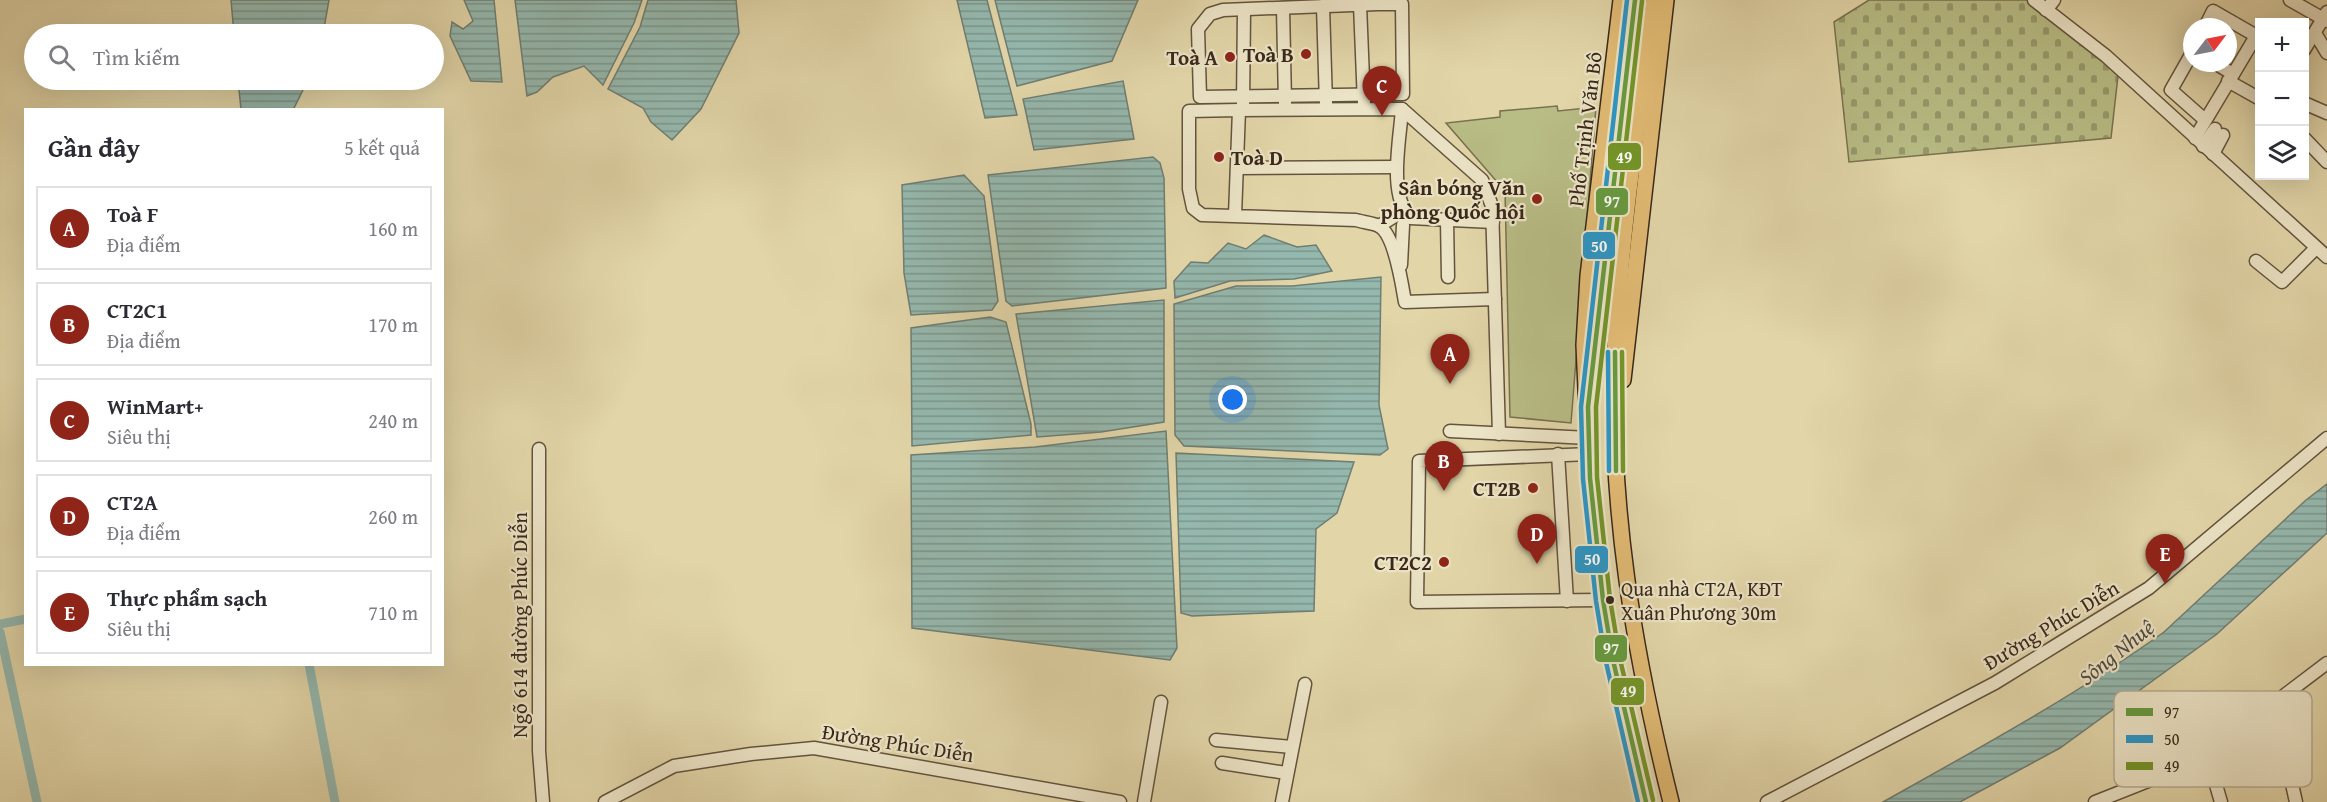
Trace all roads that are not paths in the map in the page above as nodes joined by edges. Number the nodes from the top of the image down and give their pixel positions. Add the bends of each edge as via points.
1 (1622, 0) edge
2 (1635, 0) edge
3 (1654, 0) edge
4 (1666, 0) edge
5 (2034, 0) edge
6 (2290, 0) edge
7 (1360, 5) junction
8 (2050, 5) edge
9 (1323, 6) junction
10 (1283, 8) junction
11 (1244, 10) junction
12 (2210, 18) edge
13 (2226, 18) edge
14 (2326, 18) edge
15 (2237, 25) edge
16 (2315, 33) junction
17 (2255, 35) edge
18 (2255, 41) edge
19 (2309, 42) edge
20 (2327, 52) edge
21 (2183, 69) edge
22 (2226, 72) edge
23 (2231, 77) junction
24 (1364, 95) junction
25 (1286, 96) junction
26 (1326, 96) junction
27 (2255, 96) edge
28 (1243, 97) junction
29 (2309, 105) edge
30 (1241, 110) junction
31 (1285, 110) junction
32 (1326, 110) junction
33 (1364, 110) junction
34 (1402, 110) junction
35 (2327, 113) edge
36 (2214, 128) junction
37 (2309, 143) edge
38 (2204, 146) junction
39 (2327, 162) edge
40 (1395, 167) junction
41 (1238, 168) junction
42 (1235, 215) junction
43 (1405, 218) junction
44 (1447, 220) junction
45 (1493, 222) junction
46 (1379, 226) junction
47 (1389, 240) junction
48 (2316, 248) junction
49 (2327, 257) edge
50 (2256, 261) dead end
51 (1401, 272) junction
52 (1448, 277) dead end
53 (1495, 299) junction
54 (1588, 407) junction
55 (1615, 427) junction
56 (1450, 431) dead end
57 (1499, 434) junction
58 (1589, 438) junction
59 (2327, 438) edge
60 (539, 449) dead end
61 (1558, 454) junction
62 (1590, 454) junction
63 (1603, 600) junction
64 (1566, 601) junction
65 (2327, 663) edge
66 (1305, 684) dead end
67 (2291, 691) edge
68 (1161, 702) dead end
69 (1216, 741) dead end
70 (1292, 747) junction
71 (1222, 764) dead end
72 (1286, 773) junction
73 (2133, 787) edge
74 (2217, 787) edge
75 (2293, 787) edge
76 (543, 802) edge
77 (605, 802) edge
78 (1120, 802) edge
79 (1144, 802) edge
80 (1282, 802) edge
81 (1646, 802) edge
82 (1671, 802) edge
83 (1767, 802) edge
84 (2095, 802) edge
85 (2221, 802) edge
86 (2296, 802) edge

1 - 54 main road, Phố Trịnh Văn Bô via 1588,276 1584,345
2 - 54 main road, Phố Trịnh Văn Bô
3 - 55 main road via 1615,349
4 - 55 main road
5 - 8 street
6 - 14 street
7 - 9 street
7 - 24 street
7 - 24 street via 1401,4 1403,94
8 - 38 street
9 - 10 street
9 - 26 street
10 - 11 street
10 - 25 street
11 - 28 street
11 - 28 street via 1210,14 1198,29 1200,97
12 - 13 street via 2214,11
14 - 16 street
15 - 17 street
16 - 19 street
16 - 20 street
18 - 23 street
21 - 36 street via 2171,90
22 - 23 street
23 - 27 street
23 - 36 street
24 - 26 street
24 - 33 street
25 - 26 street
25 - 28 street
25 - 31 street
26 - 32 street
28 - 30 street
29 - 35 street
30 - 31 street
30 - 41 street
30 - 42 street via 1189,111 1193,208 1202,215
31 - 32 street
32 - 33 street
33 - 34 street
34 - 40 street
34 - 45 street via 1482,180 1492,206
36 - 38 street
36 - 38 street
37 - 39 street
38 - 48 street
40 - 41 street
40 - 43 street
41 - 42 street
42 - 46 street via 1356,220
43 - 44 street
43 - 46 street
43 - 47 street
43 - 51 street
44 - 45 street
44 - 52 street
45 - 53 street
46 - 47 street
47 - 51 street
48 - 49 street
48 - 50 street via 2282,282
51 - 53 street via 1405,302
53 - 57 street
54 - 58 main road, Phố Trịnh Văn Bô
55 - 82 main road via 1627,593
56 - 57 street
57 - 58 street
58 - 62 main road, Phố Trịnh Văn Bô
59 - 83 street, Đường Phúc Diễn via 2149,588 1995,683
60 - 76 street, Ngõ 614 đường Phúc Diễn via 539,751
61 - 62 street
61 - 64 street
61 - 64 street via 1419,461 1417,602
62 - 63 main road, Phố Trịnh Văn Bô
63 - 64 street
63 - 81 main road, Phố Trịnh Văn Bô via 1615,671
65 - 67 street
66 - 70 street
68 - 79 street
69 - 70 street
70 - 72 street
71 - 72 street
72 - 80 street
73 - 84 street
74 - 85 street
75 - 86 street
77 - 78 street, Đường Phúc Diễn via 674,766 814,748

